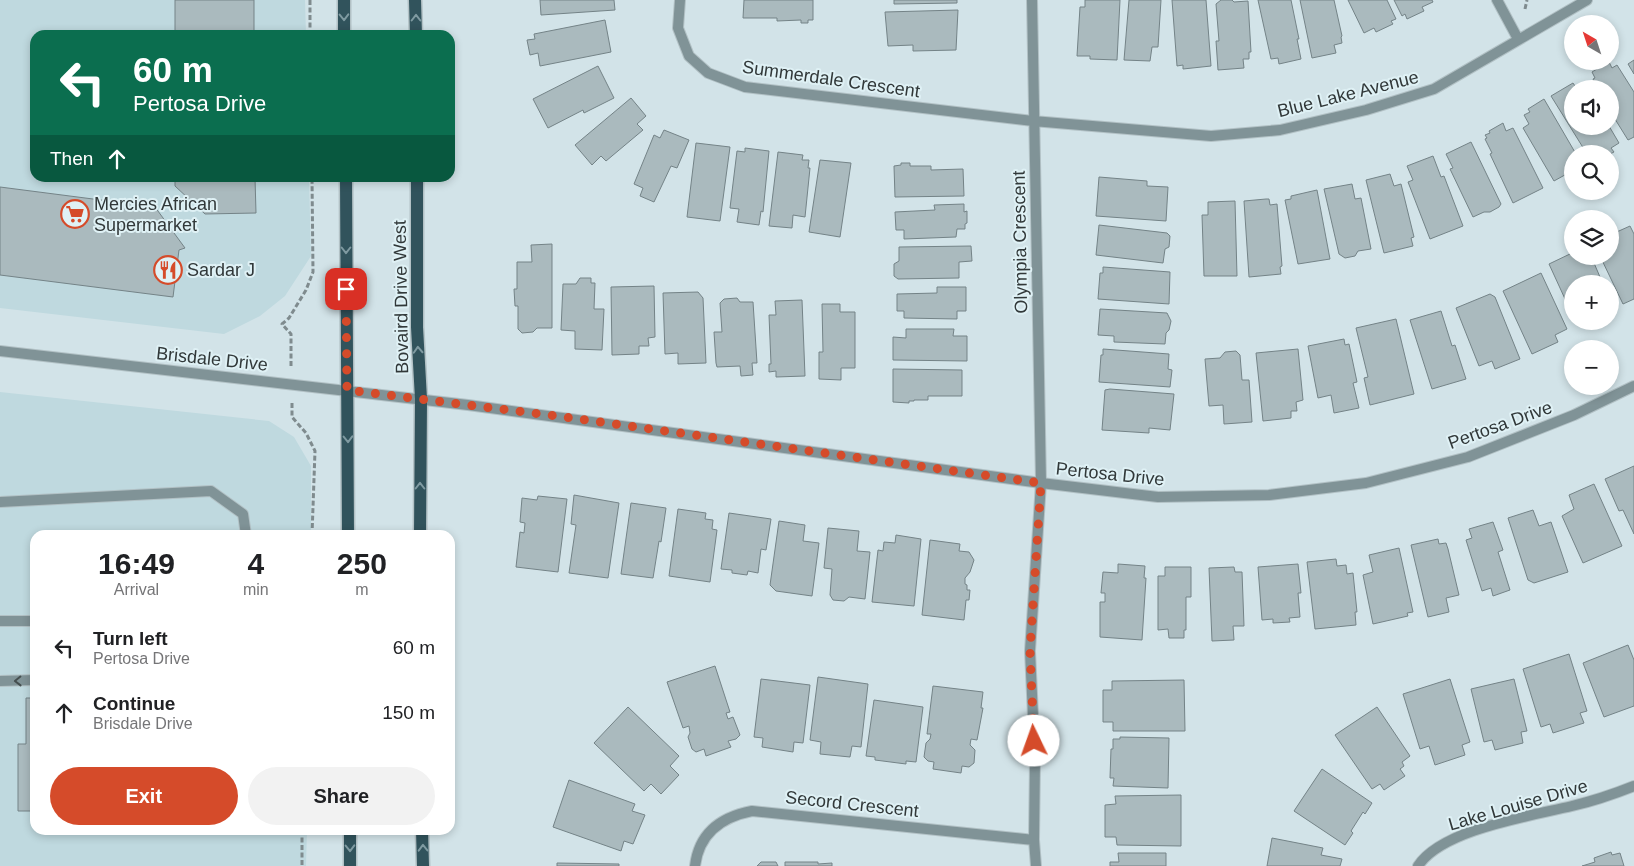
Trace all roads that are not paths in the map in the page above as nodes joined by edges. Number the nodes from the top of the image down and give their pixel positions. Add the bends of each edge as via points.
1 (344, 0) edge
2 (416, 0) edge
3 (680, 0) edge
4 (1032, 0) edge
5 (1497, 0) edge
6 (1587, 0) edge
7 (344, 30) edge
8 (416, 30) edge
9 (1518, 39) junction
10 (1033, 121) junction
11 (346, 182) edge
12 (417, 182) edge
13 (0, 350) edge
14 (1634, 386) edge
15 (347, 390) junction
16 (421, 399) junction
17 (1041, 483) junction
18 (0, 502) edge
19 (245, 530) edge
20 (348, 530) edge
21 (420, 530) edge
22 (0, 621) edge
23 (30, 621) edge
24 (30, 680) edge
25 (0, 681) edge
26 (1634, 786) edge
27 (350, 835) edge
28 (422, 835) edge
29 (1034, 840) junction
30 (350, 866) edge
31 (423, 866) edge
32 (695, 866) edge
33 (1036, 866) edge
34 (1418, 866) edge

1 -> 7 main road
8 -> 2 main road
3 - 10 street, Summerdale Crescent via 678,28 689,56 708,73 746,87
4 - 10 street, Olympia Crescent
5 - 9 street
6 - 9 street, Blue Lake Avenue
9 - 10 street, Blue Lake Avenue via 1434,89 1366,110 1280,130 1211,136
10 - 17 street, Olympia Crescent
11 -> 15 main road
16 -> 12 main road, Bovaird Drive West via 417,327
13 - 15 street, Brisdale Drive
14 - 17 street, Pertosa Drive via 1574,415 1468,456 1366,483 1269,495 1158,497
15 - 16 street, Brisdale Drive
15 -> 20 main road
16 - 17 street, Pertosa Drive
21 -> 16 main road, Bovaird Drive West
17 - 29 street, Olympia Crescent via 1030,651 1035,759
18 - 19 street via 211,491 243,514
22 - 23 street
24 -> 25 street
26 - 34 street, Lake Louise Drive via 1458,837 1442,844
27 -> 30 main road
31 -> 28 main road
29 - 32 street, Secord Crescent via 752,811 740,813 717,825 702,842
29 - 33 street, Olympia Crescent

